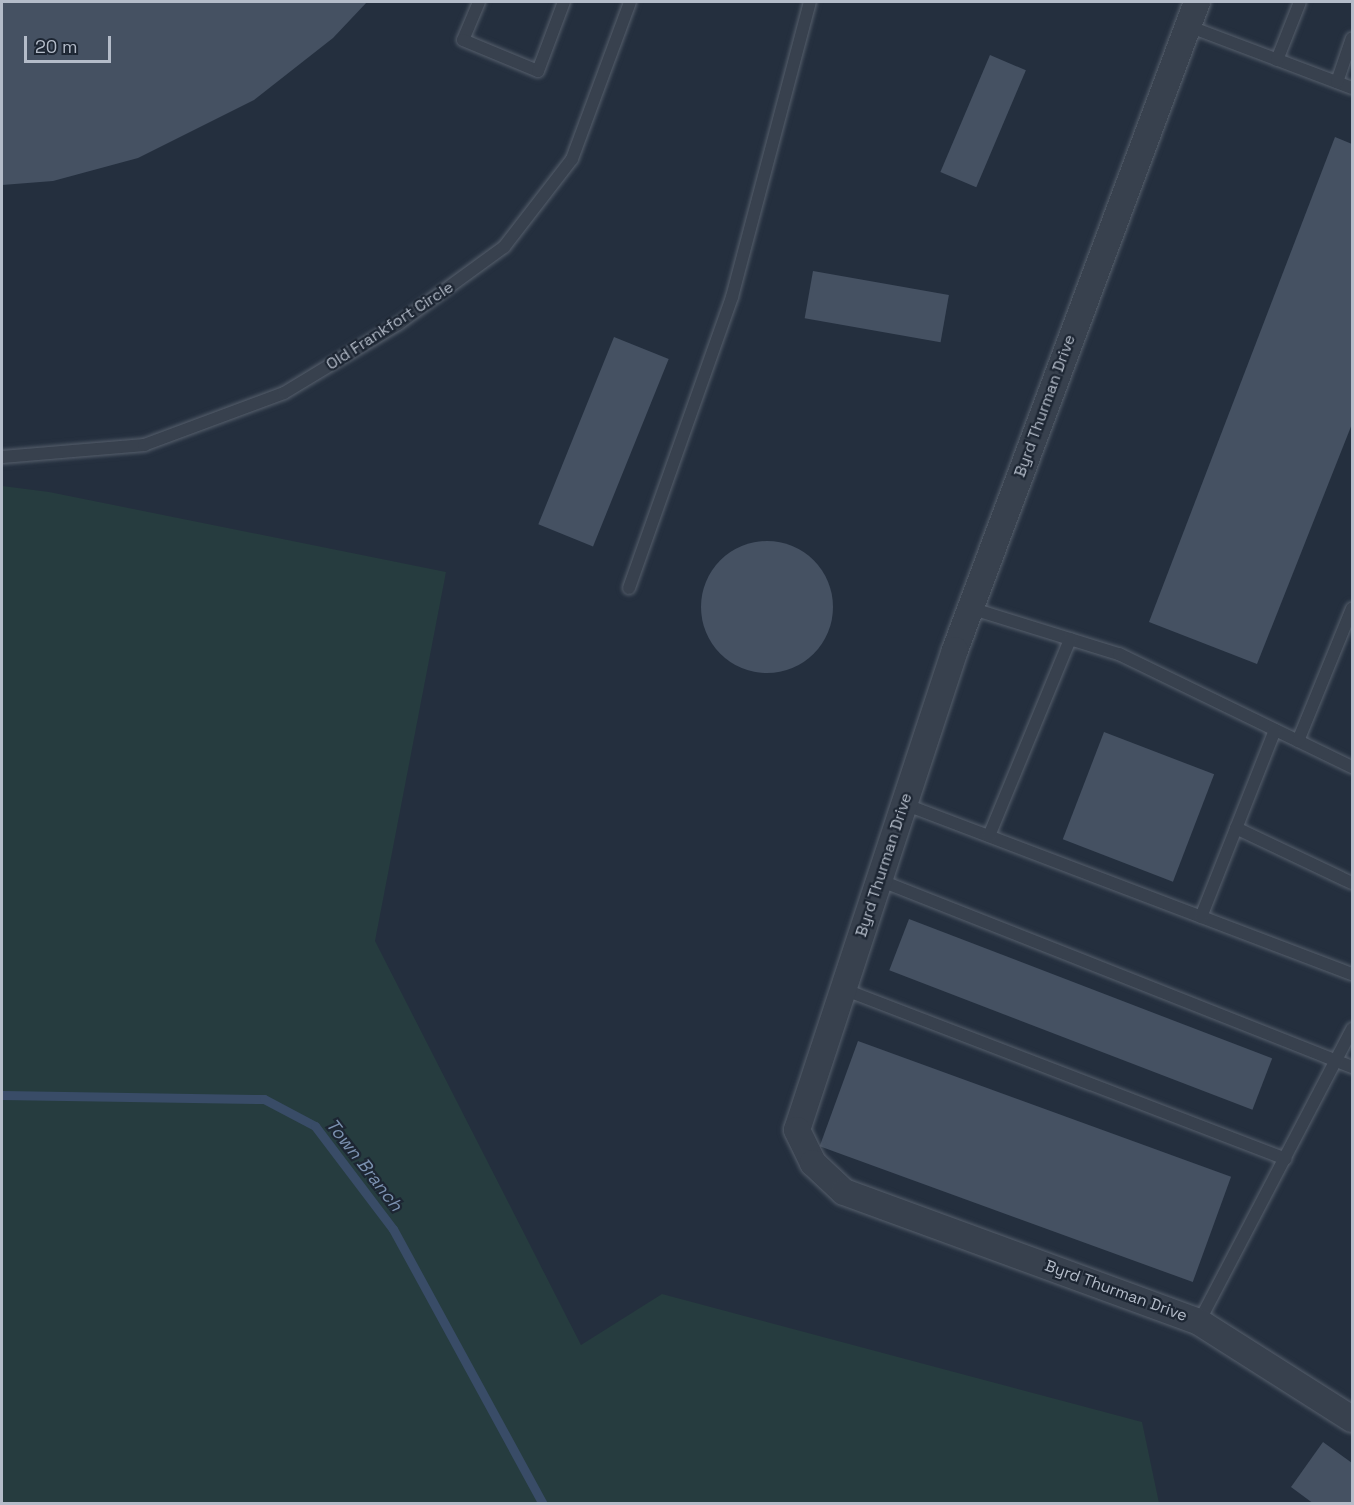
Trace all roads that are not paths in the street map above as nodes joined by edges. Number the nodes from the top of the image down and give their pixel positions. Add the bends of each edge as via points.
1 (479, 2) edge
2 (564, 2) edge
3 (630, 2) edge
4 (810, 2) edge
5 (1197, 2) edge
6 (1300, 2) edge
7 (1188, 26) junction
8 (1353, 39) edge
9 (1277, 60) junction
10 (1336, 82) junction
11 (1353, 88) edge
12 (2, 457) edge
13 (629, 588) dead end
14 (970, 608) junction
15 (1353, 609) edge
16 (1070, 639) junction
17 (1275, 730) junction
18 (1298, 741) junction
19 (1353, 767) edge
20 (904, 804) junction
21 (1236, 828) junction
22 (989, 836) junction
23 (879, 880) junction
24 (1353, 883) edge
25 (1201, 917) junction
26 (1353, 974) edge
27 (843, 989) junction
28 (1353, 1029) edge
29 (1336, 1058) junction
30 (1353, 1067) edge
31 (1285, 1159) junction
32 (1199, 1322) junction
33 (1353, 1419) edge

1 - 2 lane via 463,40 538,71
3 - 12 lane, Old Frankfort Circle via 572,159 504,247 399,324 284,393 144,445
4 - 13 lane via 732,297
5 - 7 street, Byrd Thurman Drive
6 - 9 lane
7 - 9 lane
7 - 14 street, Byrd Thurman Drive
8 - 10 lane
9 - 10 lane
10 - 11 lane
14 - 16 lane
14 - 20 street, Byrd Thurman Drive
15 - 18 lane
16 - 17 lane via 1119,654
16 - 22 lane
17 - 18 lane
17 - 21 lane
18 - 19 lane
20 - 22 lane
20 - 23 street, Byrd Thurman Drive
21 - 24 lane
21 - 25 lane
22 - 25 lane
23 - 27 street, Byrd Thurman Drive
23 - 29 lane
25 - 26 lane
27 - 31 lane
27 - 32 street, Byrd Thurman Drive via 797,1130 813,1164 844,1192
28 - 29 lane
29 - 30 lane
29 - 31 lane
31 - 32 lane
32 - 33 street, Byrd Thurman Drive

